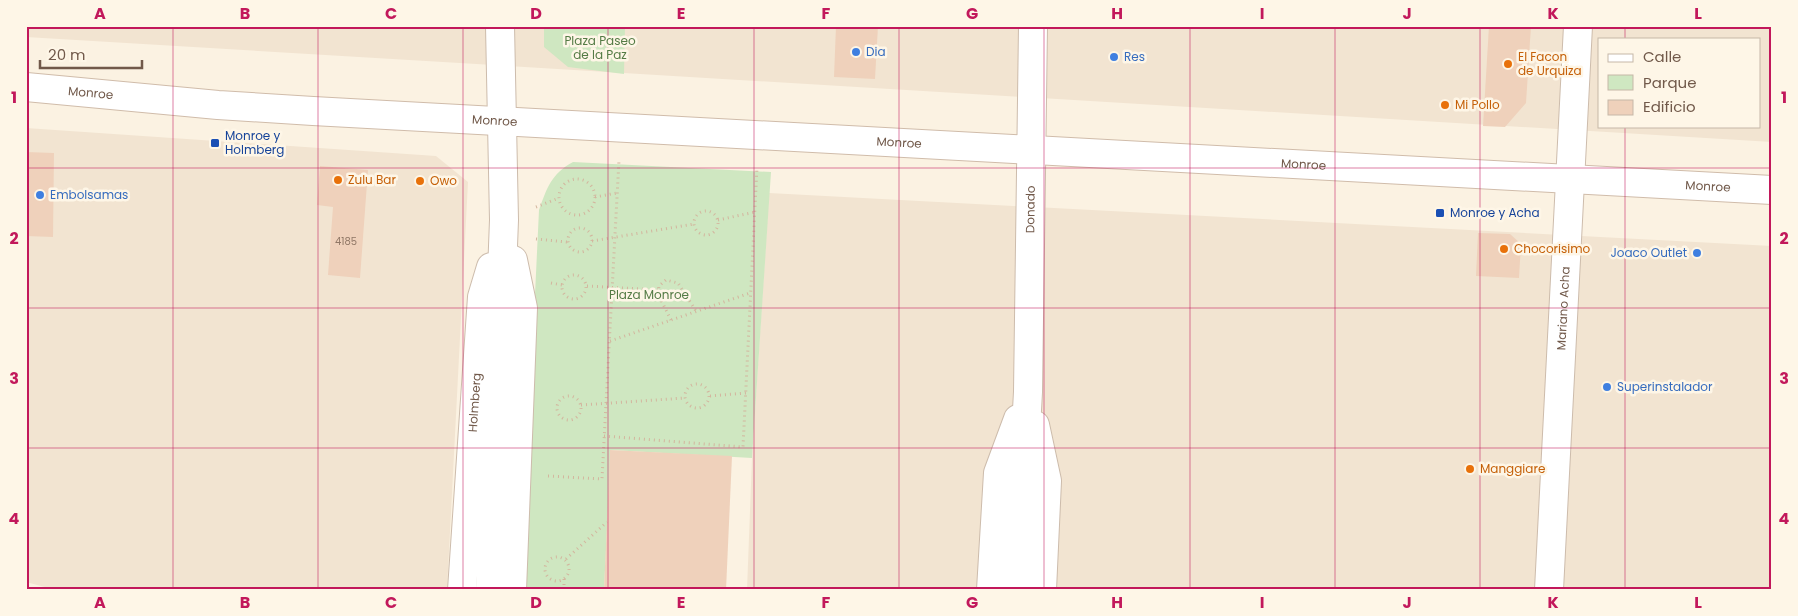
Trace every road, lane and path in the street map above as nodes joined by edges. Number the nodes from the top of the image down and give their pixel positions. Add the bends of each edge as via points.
1 (500, 26) edge
2 (1033, 26) edge
3 (1578, 26) edge
4 (26, 87) edge
5 (502, 121) junction
6 (621, 127) junction
7 (758, 134) junction
8 (1030, 149) junction
9 (1571, 180) junction
10 (1772, 190) edge
11 (617, 193) junction
12 (595, 197) junction
13 (755, 212) junction
14 (504, 220) junction
15 (718, 220) junction
16 (694, 224) junction
17 (615, 238) junction
18 (592, 241) junction
19 (586, 286) junction
20 (612, 288) junction
21 (658, 290) junction
22 (750, 293) junction
23 (696, 311) junction
24 (671, 320) junction
25 (610, 341) junction
26 (1028, 392) junction
27 (746, 394) junction
28 (710, 396) junction
29 (685, 398) junction
30 (606, 403) junction
31 (581, 405) junction
32 (604, 436) junction
33 (547, 476) dead end
34 (607, 522) dead end
35 (566, 559) junction
36 (564, 579) junction
37 (462, 590) edge
38 (490, 590) edge
39 (512, 590) edge
40 (564, 590) edge
41 (991, 590) edge
42 (1017, 590) edge
43 (1042, 590) edge
44 (1549, 590) edge

1 - 5 street, Holmberg
2 - 8 street, Donado
3 - 9 street, Mariano Acha
4 - 5 street, Monroe via 218,105
5 - 6 street, Monroe
5 - 14 street, Holmberg
6 - 7 street, Monroe
6 - 11 path
7 - 8 street, Monroe
7 - 13 path
8 - 9 street, Monroe
8 - 26 street, Donado
9 - 10 street, Monroe
9 - 44 street, Mariano Acha
11 - 12 path
11 - 17 path
12 - 12 path via 590,185 574,178 564,184 558,195 562,207 572,214 584,214
13 - 15 path
13 - 22 path
14 - 37 street, Holmberg via 482,297
14 - 38 street, Holmberg
14 - 39 street, Holmberg via 523,308
15 - 16 path via 710,211 702,211 695,216
15 - 16 path via 716,231 709,235 701,234
16 - 17 path
17 - 18 path
17 - 20 path
18 - 18 path via 585,228 576,228 568,237 571,249 579,253 589,248
19 - 19 path via 582,278 571,275 564,280 562,289 566,296 578,299 584,295
19 - 20 path
20 - 21 path
20 - 25 path
21 - 23 path via 666,280 674,281
21 - 24 path
22 - 23 path
22 - 27 path
23 - 24 path
24 - 25 path
25 - 30 path
26 - 41 street, Donado via 998,473
26 - 42 street, Donado
26 - 43 street, Donado via 1048,481
27 - 28 path
27 - 32 path via 743,447
28 - 29 path via 700,409 692,408
28 - 29 path via 706,387 698,384 690,387
29 - 30 path
30 - 31 path
30 - 32 path
31 - 31 path via 574,396 566,396 558,401 556,409 561,417 572,420 580,412
32 - 33 path via 602,479
34 - 35 path
35 - 36 path via 570,570
35 - 36 path via 550,558 545,566 549,578 556,581
36 - 40 path

